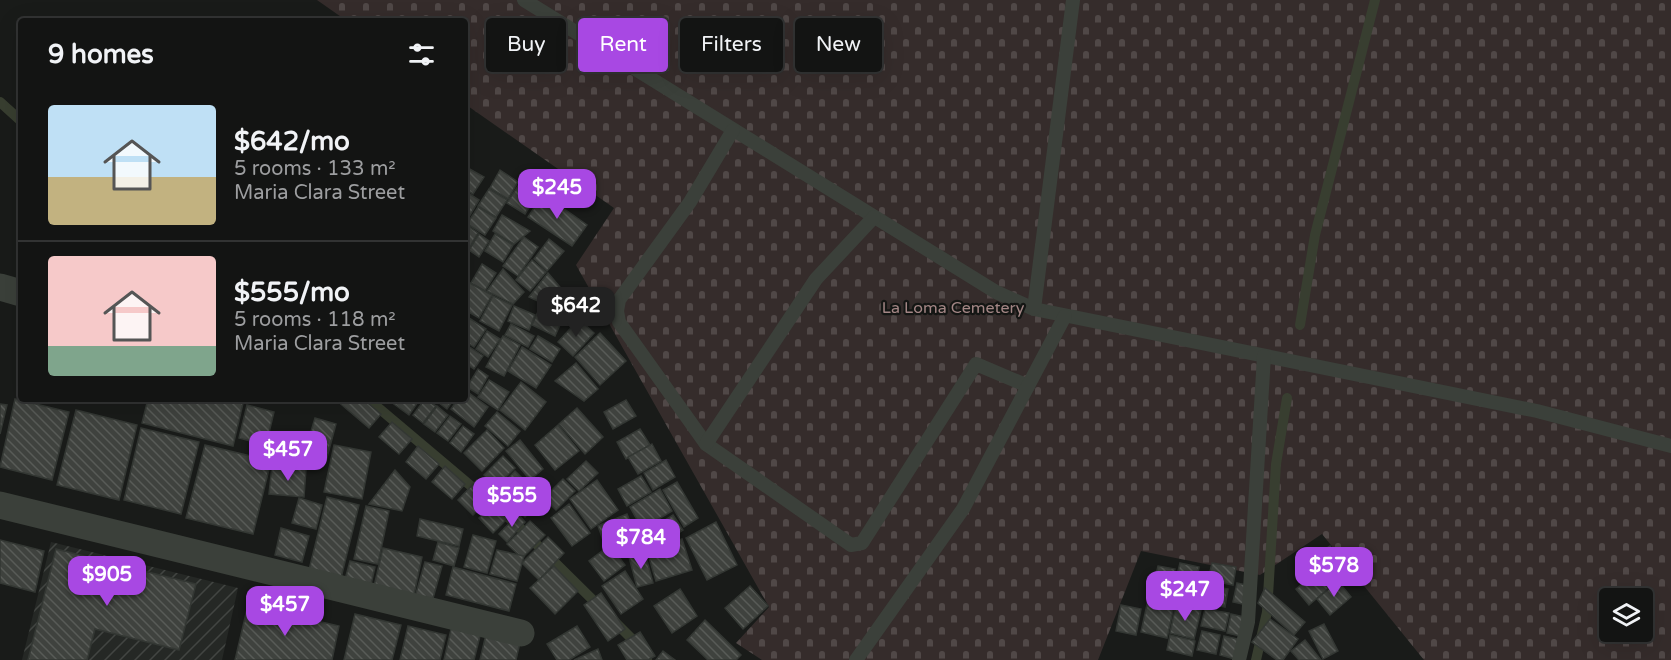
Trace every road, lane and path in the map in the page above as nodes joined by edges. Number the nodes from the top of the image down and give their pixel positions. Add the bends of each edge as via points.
1 (524, 0) edge
2 (1073, 0) edge
3 (733, 130) junction
4 (874, 217) junction
5 (0, 287) edge
6 (18, 291) edge
7 (1034, 309) junction
8 (1065, 316) junction
9 (1264, 356) junction
10 (1028, 386) junction
11 (706, 444) junction
12 (1671, 446) edge
13 (0, 505) edge
14 (521, 633) dead end
15 (856, 660) edge
16 (1239, 660) edge

1 - 3 lane
2 - 7 lane
3 - 4 lane
3 - 11 lane via 616,311
4 - 7 lane via 996,292
4 - 11 lane via 816,279
5 - 6 street
7 - 8 lane
8 - 9 lane
8 - 10 lane
9 - 12 lane via 1537,411
9 - 16 lane via 1248,622
10 - 11 lane via 976,364 862,543 851,545
10 - 15 lane via 963,509
13 - 14 street

